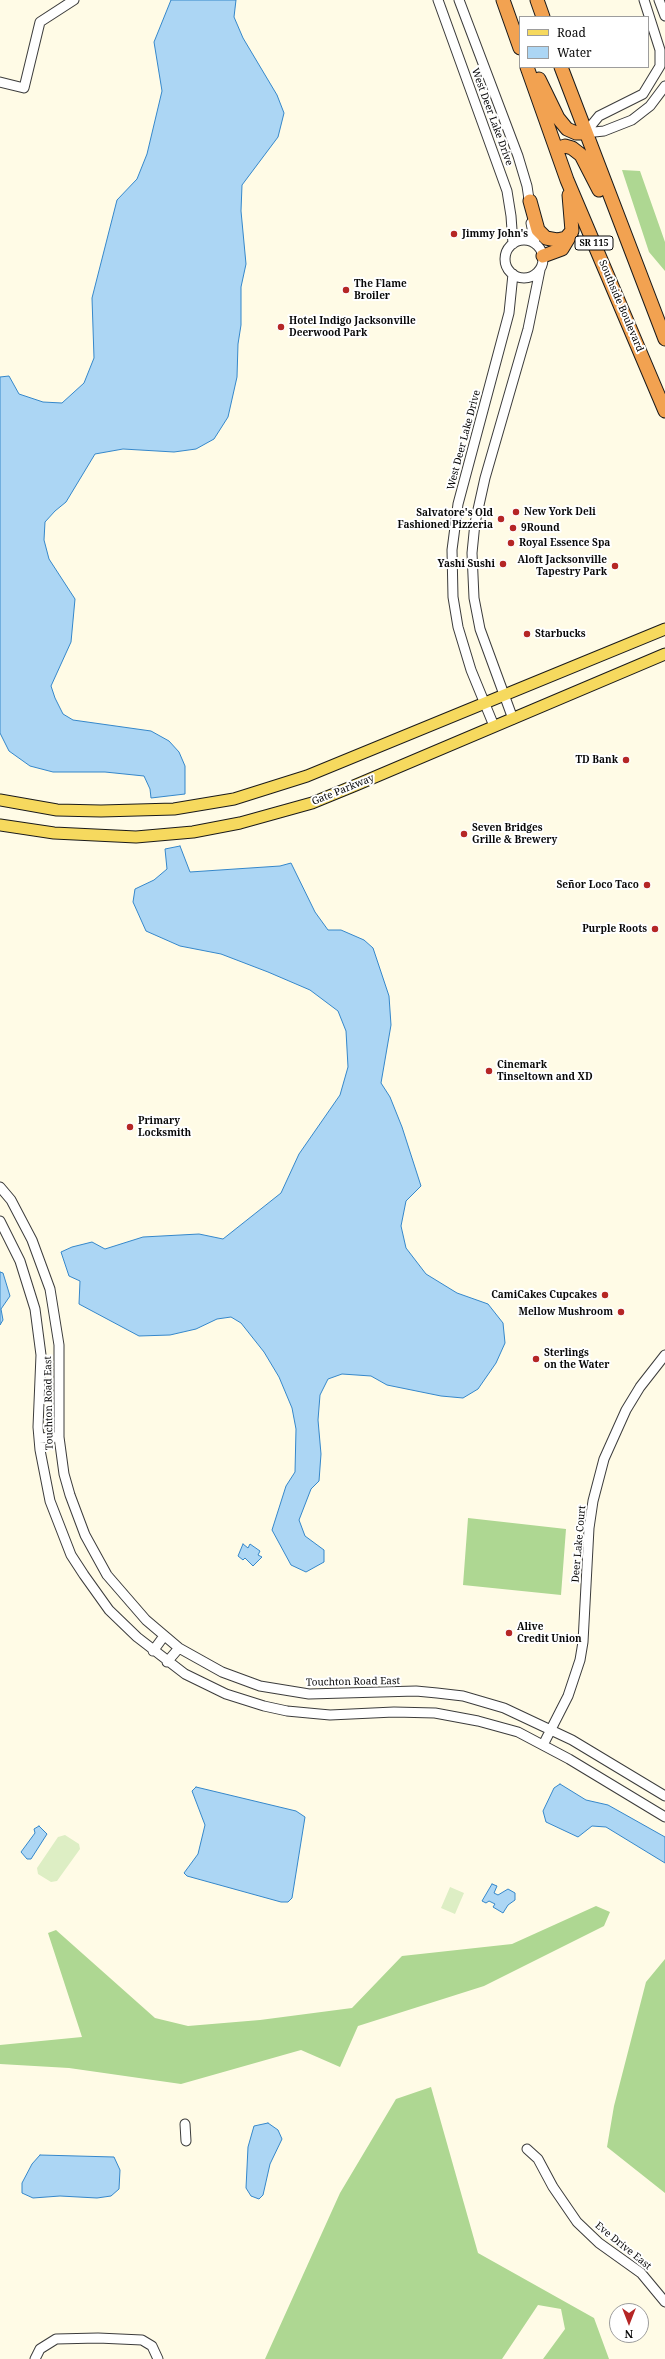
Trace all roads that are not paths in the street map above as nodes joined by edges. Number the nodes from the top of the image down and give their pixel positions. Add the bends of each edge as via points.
1 (74, 0) edge
2 (438, 0) edge
3 (459, 0) edge
4 (503, 0) edge
5 (537, 0) edge
6 (644, 0) edge
7 (659, 0) edge
8 (543, 16) edge
9 (665, 16) edge
10 (510, 20) junction
11 (519, 38) edge
12 (519, 45) edge
13 (527, 68) edge
14 (533, 68) edge
15 (561, 68) edge
16 (0, 82) edge
17 (665, 86) edge
18 (585, 133) junction
19 (556, 149) junction
20 (568, 180) junction
21 (530, 201) junction
22 (571, 234) junction
23 (626, 239) junction
24 (534, 243) junction
25 (513, 244) junction
26 (543, 256) junction
27 (540, 270) junction
28 (512, 274) junction
29 (664, 336) edge
30 (664, 404) edge
31 (665, 629) edge
32 (665, 654) edge
33 (504, 696) junction
34 (485, 704) junction
35 (513, 719) junction
36 (494, 726) junction
37 (0, 800) edge
38 (0, 824) edge
39 (0, 1187) edge
40 (0, 1221) edge
41 (665, 1355) edge
42 (59, 1437) junction
43 (39, 1438) junction
44 (164, 1636) junction
45 (179, 1648) junction
46 (153, 1651) junction
47 (167, 1662) junction
48 (552, 1729) junction
49 (543, 1745) junction
50 (665, 1796) edge
51 (665, 1817) edge
52 (185, 2124) dead end
53 (186, 2141) dead end
54 (527, 2149) dead end
55 (665, 2302) edge
56 (35, 2359) edge
57 (158, 2359) edge

1 - 16 street via 40,22 24,88
2 - 25 street, West Deer Lake Drive via 507,191
3 - 21 street, West Deer Lake Drive via 518,156
4 - 10 highway
5 - 8 highway
6 - 18 street via 660,50 660,66 643,94 599,116
7 - 9 street
10 - 11 highway
10 - 12 highway
13 - 19 highway, Southside Boulevard / SR 115
14 - 18 highway via 558,118 567,129
15 - 18 highway, SR 115
17 - 18 street via 650,106 632,120 604,131
18 - 23 highway, SR 115
19 - 20 highway, Southside Boulevard / SR 115
19 - 23 highway via 565,146 572,148 581,156
20 - 22 highway via 573,222
20 - 30 highway, Southside Boulevard / SR 115
21 - 22 highway via 536,226 544,236 557,240
21 - 24 street, West Deer Lake Drive
22 - 26 highway via 562,249
23 - 29 highway, SR 115
24 - 25 street via 524,240
24 - 26 street, West Deer Lake Drive
25 - 28 street, West Deer Lake Drive via 505,259
26 - 27 street
27 - 28 street via 527,278
27 - 33 street via 527,335 485,478 473,538 472,569 477,614 486,648
28 - 34 street, West Deer Lake Drive via 513,288 509,313 462,489 452,542 452,580 457,619 466,654
31 - 33 main road
32 - 35 main road, Gate Parkway
33 - 34 main road
33 - 35 street
34 - 36 street, West Deer Lake Drive
34 - 37 main road via 307,776 234,799 174,809 101,812 57,810
35 - 36 main road, Gate Parkway
36 - 38 main road, Gate Parkway via 312,803 240,823 193,832 136,837 54,833
39 - 42 street, Touchton Road East via 32,1240 50,1290 59,1345
40 - 43 street, Touchton Road East via 20,1261 35,1309 41,1355
41 - 48 street, Deer Lake Court via 626,1410 604,1459 594,1496 590,1528 580,1660 568,1696
42 - 43 street
42 - 44 street, Touchton Road East via 69,1491 94,1554 118,1589
43 - 46 street, Touchton Road East via 46,1486 71,1555 109,1610
44 - 45 street, Touchton Road East
44 - 46 street
45 - 47 street
45 - 48 street, Touchton Road East via 222,1672 260,1686 309,1694 416,1691 452,1695 504,1708
46 - 47 street, Touchton Road East
47 - 49 street, Touchton Road East via 226,1694 287,1711 330,1715 410,1711 454,1716 507,1728
48 - 49 street, Deer Lake Court
48 - 50 street, Touchton Road East
49 - 51 street, Touchton Road East
52 - 53 street
54 - 55 street, Eve Drive East via 538,2159 577,2222 600,2243 642,2273
56 - 57 street via 40,2349 56,2339 98,2338 142,2340 152,2346

